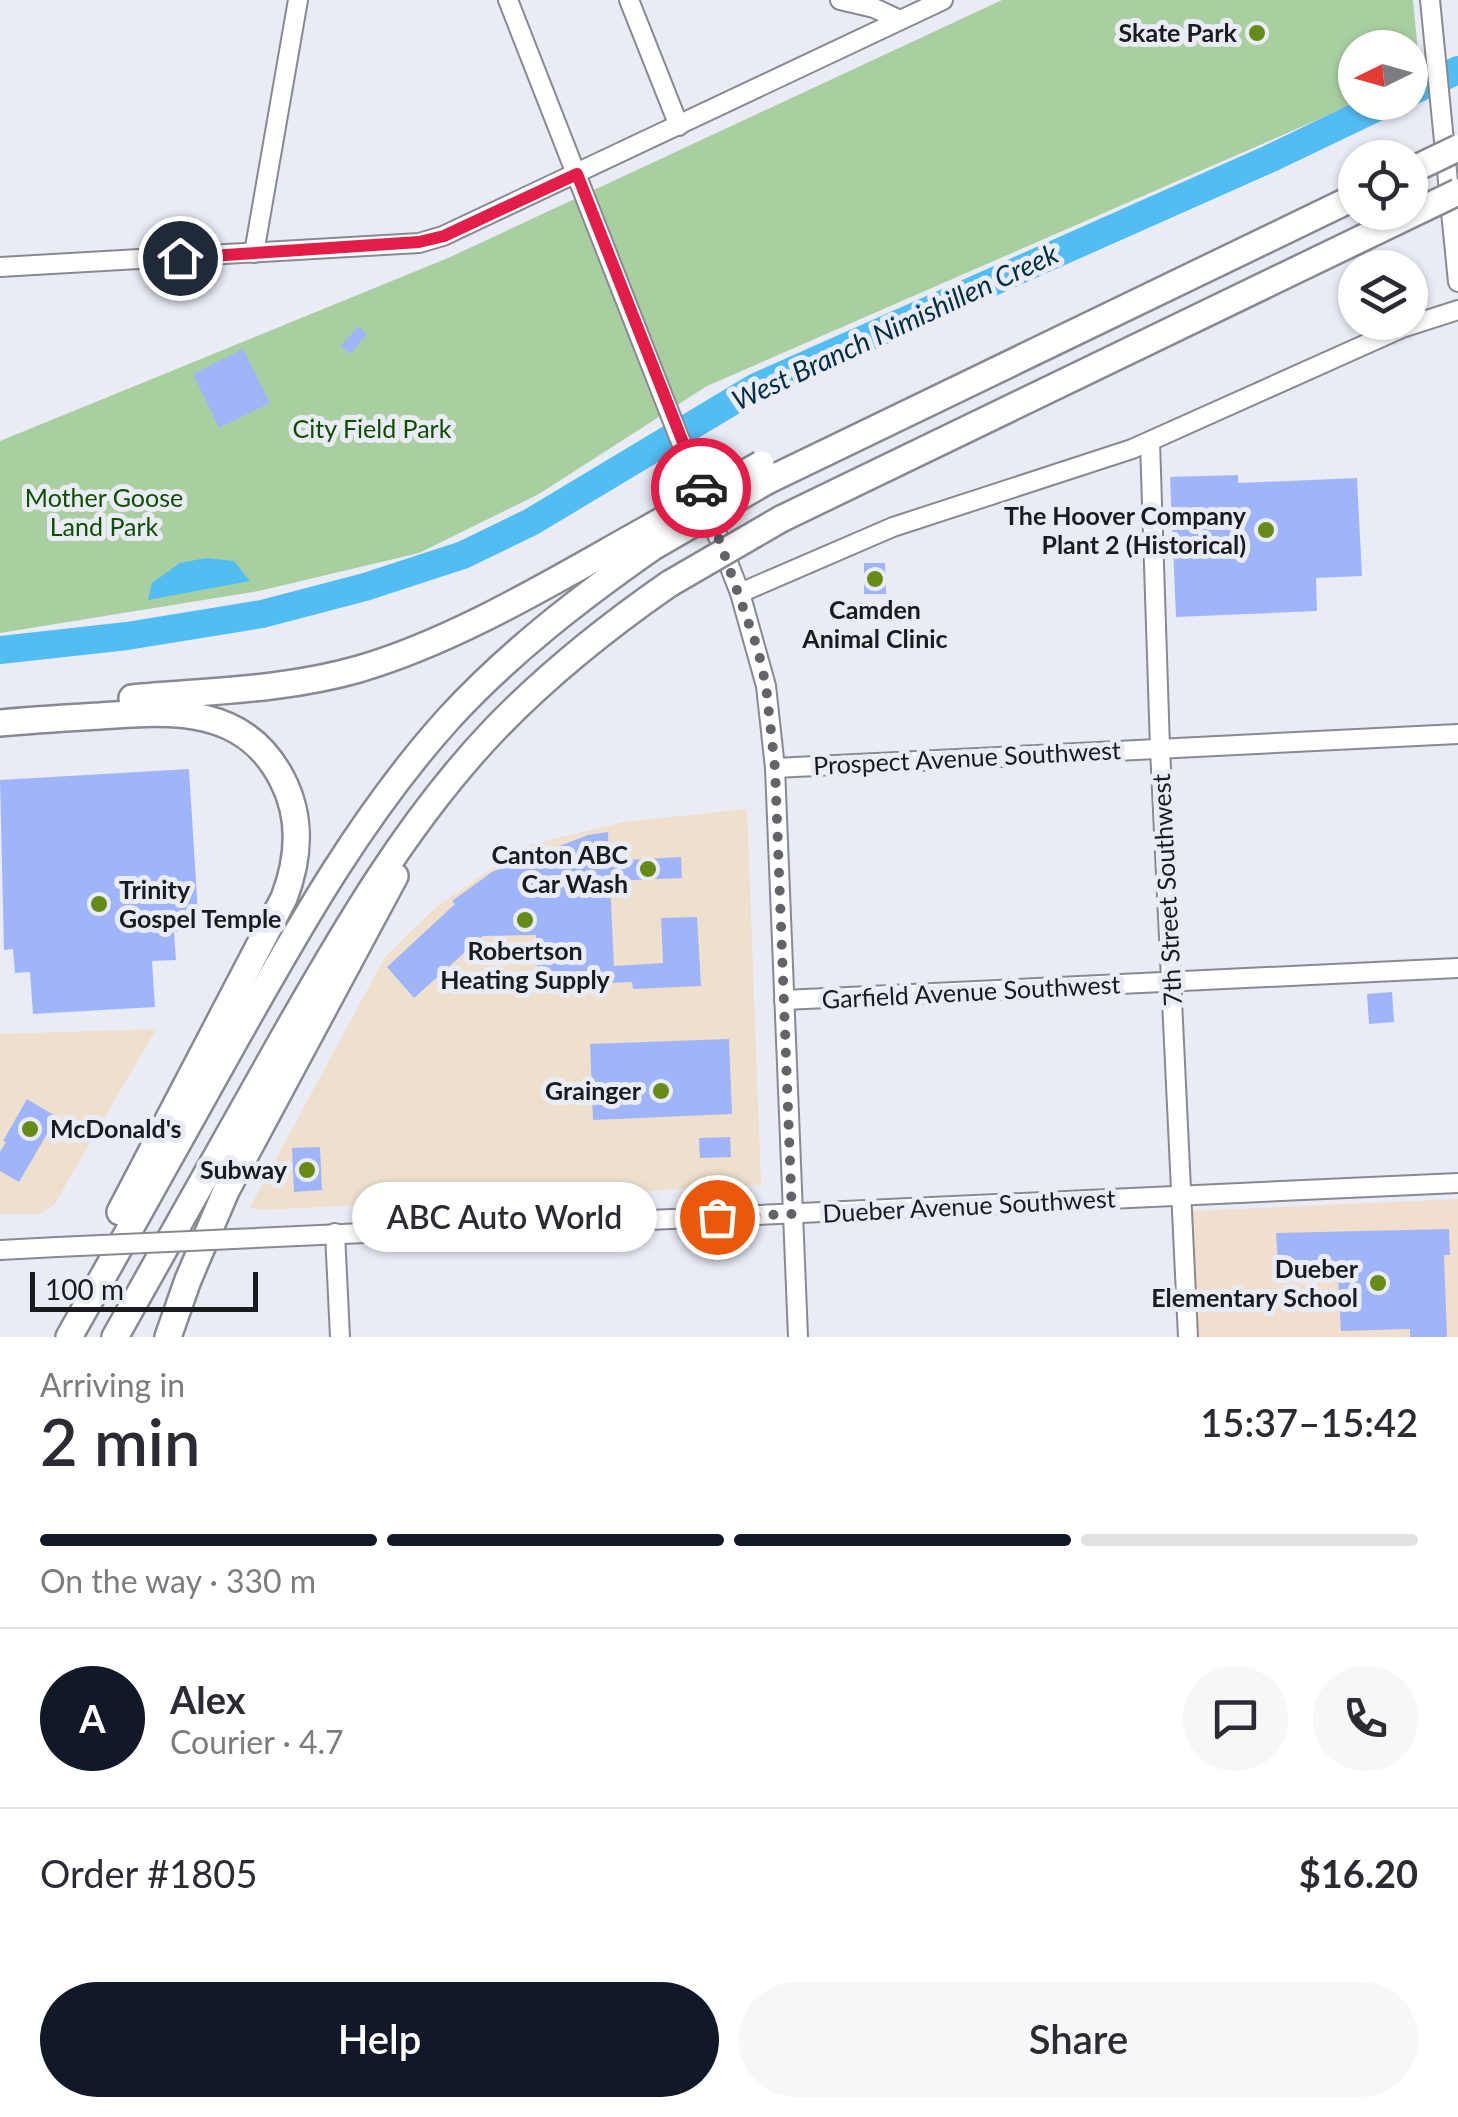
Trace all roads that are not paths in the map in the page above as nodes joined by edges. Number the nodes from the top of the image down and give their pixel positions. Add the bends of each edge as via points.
1 (298, 0) edge
2 (508, 0) edge
3 (629, 0) edge
4 (840, 0) edge
5 (943, 0) edge
6 (1430, 0) edge
7 (900, 20) junction
8 (679, 126) junction
9 (1458, 148) edge
10 (1428, 162) edge
11 (577, 174) junction
12 (1458, 192) edge
13 (1338, 205) edge
14 (254, 254) junction
15 (0, 267) edge
16 (1458, 282) edge
17 (1458, 310) edge
18 (1150, 442) junction
19 (650, 538) junction
20 (740, 593) junction
21 (0, 708) edge
22 (0, 723) edge
23 (1458, 734) edge
24 (1160, 748) junction
25 (775, 768) junction
26 (418, 824) junction
27 (1458, 968) edge
28 (1172, 982) junction
29 (784, 1000) junction
30 (1458, 1184) edge
31 (1181, 1196) junction
32 (792, 1214) junction
33 (335, 1233) junction
34 (0, 1250) edge
35 (66, 1337) edge
36 (115, 1337) edge
37 (168, 1337) edge
38 (340, 1337) edge
39 (798, 1337) edge
40 (1188, 1337) edge

1 - 14 street
2 - 11 street
3 - 8 street
4 - 7 street
5 - 7 street
6 - 16 street
7 - 8 street
8 - 11 street
9 - 10 highway, bridge
11 - 14 street via 444,236
11 - 20 street
12 - 26 highway, bridge via 781,518 670,584 530,694
13 - 19 highway, bridge via 764,472
14 - 15 street
17 - 18 street via 1402,328
18 - 20 street via 893,527
18 - 24 street, 7th Street Southwest
19 - 21 highway via 358,669 283,684
19 - 35 highway via 506,662 378,807 305,919
20 - 25 street via 766,686
22 - 35 highway via 157,712 205,716 237,730 268,756 294,815 296,856 284,898 117,1218
23 - 24 street, Prospect Avenue Southwest
24 - 25 street, Prospect Avenue Southwest
24 - 28 street, 7th Street Southwest
25 - 29 street
26 - 36 highway via 314,984
26 - 37 highway via 385,900 226,1190
27 - 28 street, Garfield Avenue Southwest
28 - 29 street, Garfield Avenue Southwest
28 - 31 street, 7th Street Southwest
29 - 32 street
30 - 31 street, Dueber Avenue Southwest
31 - 32 street, Dueber Avenue Southwest
31 - 40 street, 7th Street Southwest
32 - 33 street, Dueber Avenue Southwest
32 - 39 street
33 - 34 street, Dueber Avenue Southwest, bridge
33 - 38 street

